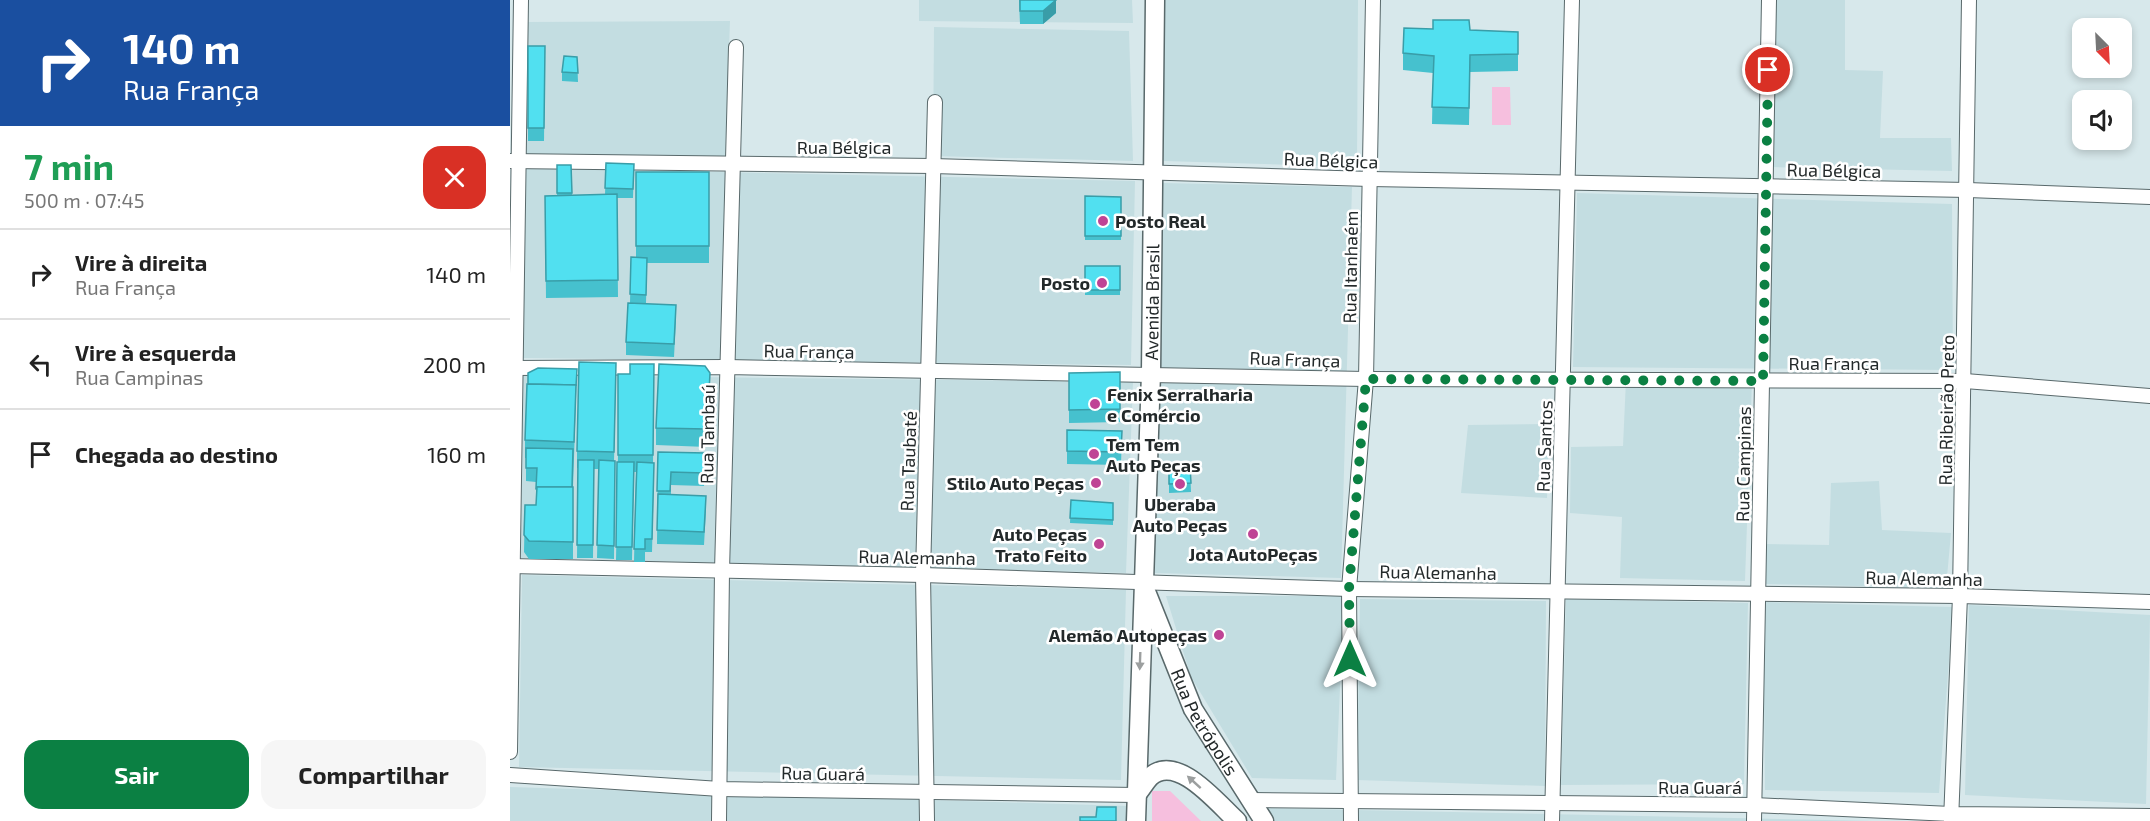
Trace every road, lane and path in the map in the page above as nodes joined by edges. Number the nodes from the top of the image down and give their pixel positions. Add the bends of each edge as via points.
1 (521, 0) edge
2 (1155, 0) edge
3 (1373, 0) edge
4 (1572, 0) edge
5 (1769, 0) edge
6 (1969, 0) edge
7 (736, 47) dead end
8 (935, 102) dead end
9 (514, 161) edge
10 (732, 165) junction
11 (933, 166) junction
12 (1155, 173) junction
13 (1370, 179) junction
14 (1569, 183) junction
15 (1766, 188) junction
16 (1968, 190) junction
17 (2150, 197) edge
18 (727, 367) junction
19 (513, 368) edge
20 (929, 372) junction
21 (1151, 373) junction
22 (1366, 379) junction
23 (1564, 380) junction
24 (1763, 381) junction
25 (1965, 381) junction
26 (2150, 396) edge
27 (512, 566) edge
28 (722, 571) junction
29 (923, 575) junction
30 (1143, 582) junction
31 (1349, 589) junction
32 (1558, 592) junction
33 (1758, 594) junction
34 (1960, 596) junction
35 (2150, 602) edge
36 (510, 752) edge
37 (510, 776) edge
38 (720, 789) junction
39 (928, 792) junction
40 (1136, 795) junction
41 (1250, 800) junction
42 (1351, 800) junction
43 (1552, 804) junction
44 (1754, 805) junction
45 (2150, 816) edge
46 (1951, 818) edge
47 (719, 821) edge
48 (927, 821) edge
49 (1136, 821) edge
50 (1237, 821) edge
51 (1264, 821) edge
52 (1351, 821) edge
53 (1552, 821) edge
54 (1754, 821) edge

1 - 9 street
2 - 12 main road, Avenida Brasil
3 - 13 street, Rua Itanhaém
4 - 14 street, Rua Santos
5 - 15 street, Rua Campinas
6 - 16 street, Rua Ribeirão Preto
7 - 10 street, Rua Tambaú
8 - 11 street, Rua Taubaté
9 - 10 street, Rua Bélgica
9 - 19 street
10 - 11 street, Rua Bélgica
10 - 18 street, Rua Tambaú
11 - 12 street, Rua Bélgica
11 - 20 street, Rua Taubaté
12 - 13 street, Rua Bélgica
12 - 21 main road, Avenida Brasil
13 - 14 street, Rua Bélgica
13 - 22 street, Rua Itanhaém
14 - 15 street, Rua Bélgica
14 - 23 street, Rua Santos
15 - 16 street, Rua Bélgica
15 - 24 street, Rua Campinas
16 - 17 street, Rua Bélgica
16 - 25 street, Rua Ribeirão Preto
18 - 19 street, Rua França
18 - 20 street, Rua França
18 - 28 street, Rua Tambaú
19 - 27 street
20 - 21 street, Rua França
20 - 29 street, Rua Taubaté
21 - 22 street, Rua França
21 - 30 main road, Avenida Brasil
22 - 23 street, Rua França
22 - 31 street, Rua Itanhaém
23 - 24 street, Rua França
23 - 32 street, Rua Santos
24 - 25 street, Rua França
24 - 33 street, Rua Campinas
25 - 26 street, Rua França
25 - 34 street, Rua Ribeirão Preto
27 - 28 street, Rua Alemanha
27 - 36 street
28 - 29 street, Rua Alemanha
28 - 38 street, Rua Tambaú
29 - 30 street, Rua Alemanha
29 - 39 street, Rua Taubaté
30 - 31 street, Rua Alemanha
30 -> 40 main road, Avenida Brasil
30 - 41 main road, Rua Petrópolis via 1193,709
31 - 32 street, Rua Alemanha
31 - 42 street, Rua Itanhaém
32 - 33 street, Rua Alemanha
32 - 43 street, Rua Santos
33 - 34 street, Rua Alemanha
33 - 44 street, Rua Campinas
34 - 35 street, Rua Alemanha
34 - 46 street, Rua Ribeirão Preto
37 - 38 street, Rua Guará
38 - 39 street, Rua Guará
38 - 47 street, Rua Tambaú
39 - 40 street, Rua Guará
39 - 48 street, Rua Taubaté
40 - 49 main road, Avenida Brasil
50 -> 40 main road, Rua Petrópolis via 1185,774 1167,769 1151,776
41 - 42 street, Rua Guará
41 - 51 main road, Rua Petrópolis
42 - 43 street, Rua Guará
42 - 52 street, Rua Itanhaém
43 - 44 street, Rua Guará
43 - 53 street, Rua Santos
44 - 46 street, Rua Guará
44 - 54 street, Rua Campinas
45 - 46 street, Rua Guará

